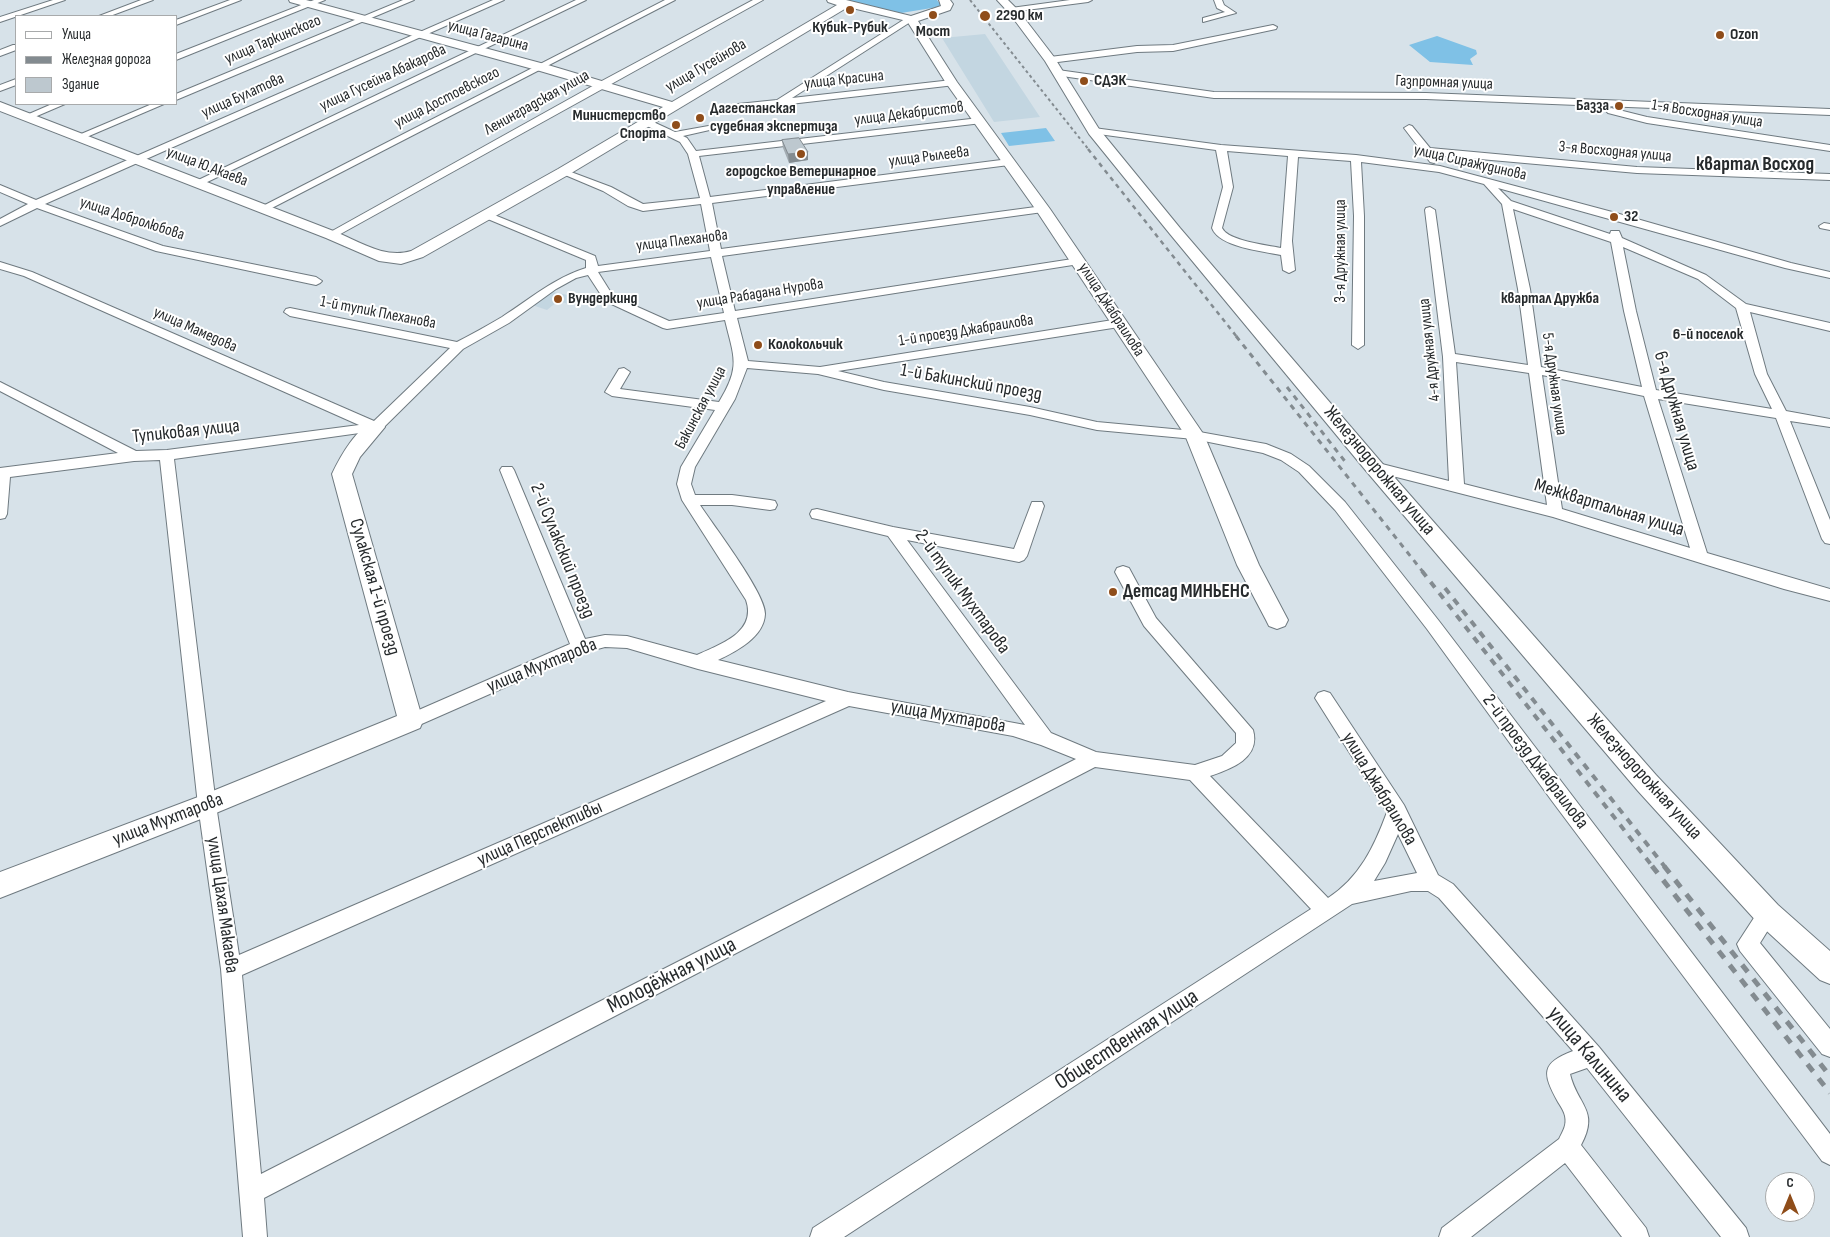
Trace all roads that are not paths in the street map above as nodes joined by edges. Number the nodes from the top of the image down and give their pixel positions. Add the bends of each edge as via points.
1 (61, 0) edge
2 (149, 0) edge
3 (238, 0) edge
4 (294, 0) edge
5 (410, 0) edge
6 (500, 0) edge
7 (582, 0) edge
8 (671, 0) edge
9 (759, 0) edge
10 (830, 0) edge
11 (1088, 0) edge
12 (1218, 0) edge
13 (315, 1) edge
14 (946, 2) edge
15 (846, 4) junction
16 (1007, 5) edge
17 (15, 15) edge
18 (15, 15) edge
19 (106, 15) edge
20 (367, 17) junction
21 (910, 19) junction
22 (0, 20) edge
23 (1206, 20) dead end
24 (178, 22) edge
25 (1274, 27) dead end
26 (423, 33) junction
27 (15, 47) edge
28 (479, 48) junction
29 (0, 52) edge
30 (178, 57) edge
31 (543, 66) junction
32 (1054, 66) junction
33 (15, 82) edge
34 (605, 83) junction
35 (952, 83) junction
36 (0, 88) edge
37 (178, 96) edge
38 (779, 102) junction
39 (1580, 103) junction
40 (676, 104) junction
41 (57, 105) edge
42 (157, 105) edge
43 (0, 106) edge
44 (738, 107) dead end
45 (1830, 112) edge
46 (27, 117) junction
47 (979, 120) junction
48 (646, 122) junction
49 (711, 127) dead end
50 (1409, 128) dead end
51 (1094, 131) junction
52 (674, 136) junction
53 (79, 137) junction
54 (1222, 148) junction
55 (1830, 148) edge
56 (1428, 151) junction
57 (1293, 153) junction
58 (693, 154) junction
59 (1356, 158) junction
60 (136, 159) junction
61 (1009, 162) junction
62 (1440, 169) junction
63 (562, 172) junction
64 (1830, 177) edge
65 (197, 183) junction
66 (1489, 183) junction
67 (0, 188) edge
68 (706, 201) junction
69 (1507, 203) junction
70 (36, 204) junction
71 (264, 208) junction
72 (1043, 209) junction
73 (1430, 210) dead end
74 (487, 215) junction
75 (1612, 215) junction
76 (0, 223) edge
77 (331, 234) junction
78 (1616, 240) junction
79 (1286, 253) junction
80 (716, 254) junction
81 (401, 259) joint
82 (1079, 261) junction
83 (0, 265) edge
84 (591, 270) junction
85 (1289, 270) dead end
86 (1830, 275) edge
87 (316, 281) dead end
88 (1742, 307) junction
89 (290, 312) dead end
90 (730, 315) junction
91 (1119, 323) junction
92 (1830, 326) edge
93 (1358, 345) dead end
94 (459, 346) junction
95 (1449, 356) junction
96 (742, 364) junction
97 (818, 370) junction
98 (1536, 370) junction
99 (624, 372) dead end
100 (0, 386) edge
101 (1650, 393) junction
102 (724, 407) junction
103 (1781, 414) junction
104 (1830, 423) edge
105 (376, 427) junction
106 (1194, 435) junction
107 (114, 445) junction
108 (167, 455) junction
109 (134, 456) junction
110 (95, 461) junction
111 (1374, 467) junction
112 (507, 470) dead end
113 (2, 473) edge
114 (1457, 486) junction
115 (689, 500) junction
116 (770, 505) dead end
117 (1037, 506) dead end
118 (1555, 512) junction
119 (0, 514) edge
120 (817, 514) dead end
121 (893, 532) junction
122 (1830, 539) edge
123 (1700, 557) junction
124 (1123, 572) dead end
125 (1830, 595) edge
126 (1277, 620) dead end
127 (580, 647) junction
128 (698, 662) junction
129 (1324, 698) dead end
130 (848, 699) junction
131 (411, 721) junction
132 (1045, 738) junction
133 (1094, 759) junction
134 (1195, 773) junction
135 (207, 805) junction
136 (1397, 811) junction
137 (1431, 882) junction
138 (0, 885) edge
139 (1348, 896) junction
140 (1326, 910) junction
141 (1768, 914) junction
142 (231, 969) junction
143 (1830, 970) edge
144 (1830, 1046) edge
145 (1591, 1055) junction
146 (1567, 1147) junction
147 (1830, 1153) edge
148 (250, 1192) junction
149 (255, 1237) edge
150 (822, 1237) edge
151 (1451, 1237) edge
152 (1637, 1237) edge
153 (1737, 1237) edge

1 - 18 street
2 - 19 street
3 - 24 street
4 - 13 street, улица Гагарина
5 - 20 street, улица Таркинского
6 - 26 street, улица Булатова
7 - 28 street, улица Гусейна Абакарова
8 - 31 street, улица Достоевского
9 - 34 street, Ленинградская улица
10 - 15 street
11 - 16 street
12 - 23 street via 1220,6 1232,13
13 - 20 street, улица Гагарина
13 - 30 street
14 - 21 street via 946,8
15 - 21 street
15 - 40 street, улица Гусейнова
16 - 32 street, Железнодорожная улица
17 - 22 street
20 - 26 street, улица Гагарина
20 - 37 street, улица Таркинского
21 - 35 street, улица Джабраилова
21 - 38 street
25 - 32 street via 1173,48 1138,49
26 - 28 street, улица Гагарина
26 - 60 street, улица Булатова
27 - 29 street
28 - 31 street, улица Гагарина
28 - 65 street, улица Гусейна Абакарова
31 - 34 street, улица Гагарина
31 - 71 street, улица Достоевского
32 - 39 street, Газпромная улица via 1214,95 1426,96
32 - 51 street, Железнодорожная улица
33 - 36 street
34 - 40 street, улица Гагарина
34 - 77 street, Ленинградская улица
35 - 38 street, улица Красина
35 - 47 street, улица Джабраилова
38 - 44 street, улица Красина
39 - 45 street, Газпромная улица
39 - 55 street, 1-я Восходная улица via 1647,120
40 - 48 street, улица Гусейнова
41 - 46 street
42 - 53 street
43 - 46 street, улица Ю.Акаева
46 - 53 street, улица Ю.Акаева
47 - 58 street, улица Декабристов
47 - 61 street, улица Джабраилова
48 - 52 street, Бакинская улица
48 - 63 street, улица Гусейнова
49 - 52 street
50 - 56 street
51 - 54 street, улица Сиражудинова
51 - 111 street, Железнодорожная улица
52 - 58 street, Бакинская улица via 684,140
53 - 60 street, улица Ю.Акаева
54 - 57 street, улица Сиражудинова
54 - 79 street via 1228,188 1217,228 1219,233 1227,239
56 - 62 street
56 - 64 street, 3-я Восходная улица via 1637,170
57 - 59 street, улица Сиражудинова
57 - 79 street
58 - 68 street, Бакинская улица
59 - 62 street, улица Сиражудинова
59 - 93 street, 3-я Дружная улица
60 - 65 street, улица Ю.Акаева
60 - 70 street, улица Булатова
61 - 68 street, улица Рылеева
61 - 72 street, улица Джабраилова
62 - 66 street, улица Сиражудинова
63 - 68 street, улица Рылеева via 608,189 639,208
63 - 74 street, улица Гусейнова
65 - 71 street, улица Ю.Акаева
66 - 69 street
66 - 75 street, улица Сиражудинова
67 - 70 street, улица Добролюбова
68 - 80 street, Бакинская улица
69 - 78 street
69 - 98 street, 5-я Дружная улица
70 - 76 street, улица Булатова
70 - 87 street, улица Добролюбова via 160,249
71 - 77 street, улица Ю.Акаева
72 - 80 street, улица Плеханова
72 - 82 street, улица Джабраилова
73 - 95 street, 4-я Дружная улица
74 - 81 street, улица Гусейнова via 417,254
74 - 84 street, улица Рабадана Нурова via 582,253 591,258
75 - 78 street, 6-я Дружная улица
75 - 86 street, улица Сиражудинова
77 - 81 street, улица Ю.Акаева via 385,258
78 - 88 street via 1702,277
78 - 101 street, 6-я Дружная улица
79 - 85 street
80 - 84 street, улица Плеханова
80 - 90 street, Бакинская улица
82 - 90 street, улица Рабадана Нурова
82 - 91 street, улица Джабраилова
83 - 105 street, улица Мамедова via 28,274
84 - 90 street, улица Рабадана Нурова via 609,298 668,325
84 - 94 street, улица Плеханова via 552,287 505,320
88 - 92 street
88 - 103 street via 1761,374
89 - 94 street, 1-й тупик Плеханова
90 - 96 street, Бакинская улица
91 - 97 street, 1-й проезд Джабраилова
91 - 106 street, улица Джабраилова
94 - 105 street, улица Плеханова
95 - 98 street
95 - 114 street, 4-я Дружная улица
96 - 97 street, 1-й Бакинский проезд
96 - 102 street, Бакинская улица
97 - 106 street, 1-й Бакинский проезд via 884,386 1097,426
98 - 101 street
98 - 118 street, 5-я Дружная улица
99 - 102 street via 612,392
100 - 107 street
101 - 103 street
101 - 123 street, 6-я Дружная улица
102 - 115 street, Бакинская улица via 688,467 684,484
103 - 104 street
103 - 122 street
105 - 108 street, Тупиковая улица
105 - 131 street, Сулакская 1-й проезд via 351,454 342,474
106 - 126 street, улица Джабраилова via 1248,565
106 - 147 street, 2-й проезд Джабраилова via 1266,448 1286,457 1304,469 1340,506
107 - 109 street
107 - 110 street
108 - 109 street, Тупиковая улица
108 - 135 street, улица Цахая Макаева
109 - 110 street, Тупиковая улица
110 - 113 street, Тупиковая улица
111 - 114 street, Межквартальная улица
111 - 141 street, Железнодорожная улица via 1647,783
112 - 127 street, 2-й Сулакский проезд
113 - 119 street
114 - 118 street, Межквартальная улица
115 - 116 street via 732,500
115 - 128 street via 754,598 757,614 750,631 736,643
117 - 121 street via 1019,556
118 - 123 street, Межквартальная улица
120 - 121 street, 2-й тупик Мухтарова
121 - 132 street, 2-й тупик Мухтарова
123 - 125 street, Межквартальная улица
124 - 134 street via 1150,622 1244,730 1245,745 1238,754 1228,762
127 - 128 street, улица Мухтарова via 605,641 627,642
127 - 131 street, улица Мухтарова
128 - 130 street, улица Мухтарова
129 - 136 street, улица Джабраилова
130 - 132 street, улица Мухтарова via 1013,729
130 - 142 street, улица Перспективы
131 - 135 street, улица Мухтарова
132 - 133 street, улица Мухтарова
133 - 134 street, улица Мухтарова
133 - 148 street, Молодёжная улица
134 - 140 street
135 - 138 street, улица Мухтарова
135 - 142 street, улица Цахая Макаева
136 - 137 street, улица Джабраилова
136 - 139 street, Общественная улица via 1376,863
137 - 139 street via 1411,882
137 - 145 street, улица Калинина via 1446,891
139 - 140 street, Общественная улица
140 - 150 street, Общественная улица
141 - 143 street, Железнодорожная улица
141 - 144 street via 1747,944
142 - 148 street, улица Цахая Макаева
145 - 146 street via 1558,1070 1559,1080 1579,1120 1577,1132
145 - 153 street, улица Калинина
146 - 151 street
146 - 152 street
148 - 149 street, улица Цахая Макаева

